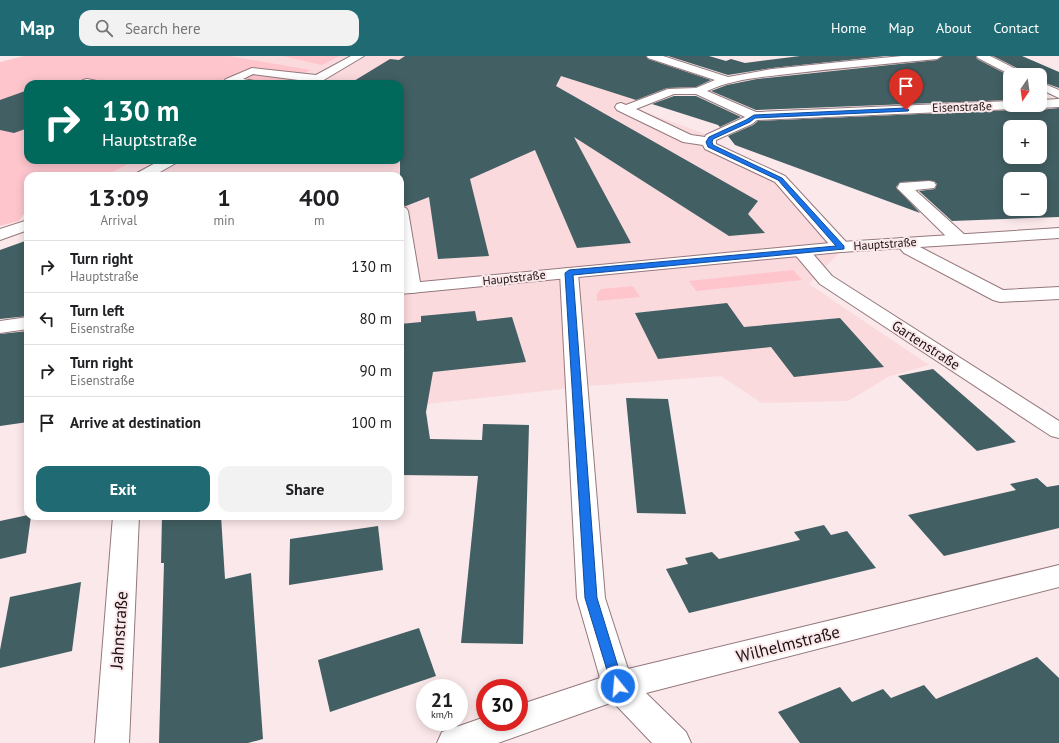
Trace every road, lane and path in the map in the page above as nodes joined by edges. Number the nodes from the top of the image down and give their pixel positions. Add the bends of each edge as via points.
1 (359, 56) edge
2 (652, 56) edge
3 (937, 56) edge
4 (982, 56) edge
5 (901, 58) edge
6 (1006, 68) edge
7 (232, 80) edge
8 (307, 80) edge
9 (315, 80) edge
10 (726, 80) junction
11 (1047, 88) edge
12 (698, 91) junction
13 (1059, 94) edge
14 (1059, 103) edge
15 (1047, 104) edge
16 (1003, 105) edge
17 (754, 116) junction
18 (709, 142) junction
19 (164, 164) edge
20 (149, 172) edge
21 (929, 185) dead end
22 (24, 226) edge
23 (1059, 233) edge
24 (0, 235) edge
25 (959, 239) junction
26 (903, 243) junction
27 (841, 247) junction
28 (801, 251) junction
29 (404, 262) edge
30 (569, 273) junction
31 (406, 288) edge
32 (1059, 293) edge
33 (24, 324) edge
34 (0, 327) edge
35 (1059, 431) edge
36 (126, 520) edge
37 (1059, 576) edge
38 (618, 686) junction
39 (528, 717) edge
40 (488, 731) edge
41 (112, 743) edge
42 (454, 743) edge
43 (674, 743) edge

1 - 9 street
2 - 10 street
3 - 5 street
4 - 6 street
5 - 10 street
7 - 8 street via 252,71
10 - 12 street via 702,87
11 - 13 street
12 - 17 street
12 - 18 street via 672,91 623,108 688,139
14 - 15 street
16 - 17 street, Eisenstraße
17 - 18 street, Eisenstraße via 711,138
18 - 27 street via 710,146 780,179
19 - 20 street
21 - 25 street via 904,188
22 - 24 street
23 - 25 street, Hauptstraße
25 - 26 street, Hauptstraße
26 - 27 street, Hauptstraße
26 - 32 street via 1000,296
27 - 28 street, Hauptstraße
28 - 30 street, Hauptstraße
28 - 35 street, Gartenstraße via 826,280
29 - 31 street
30 - 31 street, Hauptstraße
30 - 38 street via 591,598
33 - 34 street
36 - 41 street, Jahnstraße
37 - 38 street, Wilhelmstraße
38 - 39 street, Wilhelmstraße
38 - 43 street
40 - 42 street

